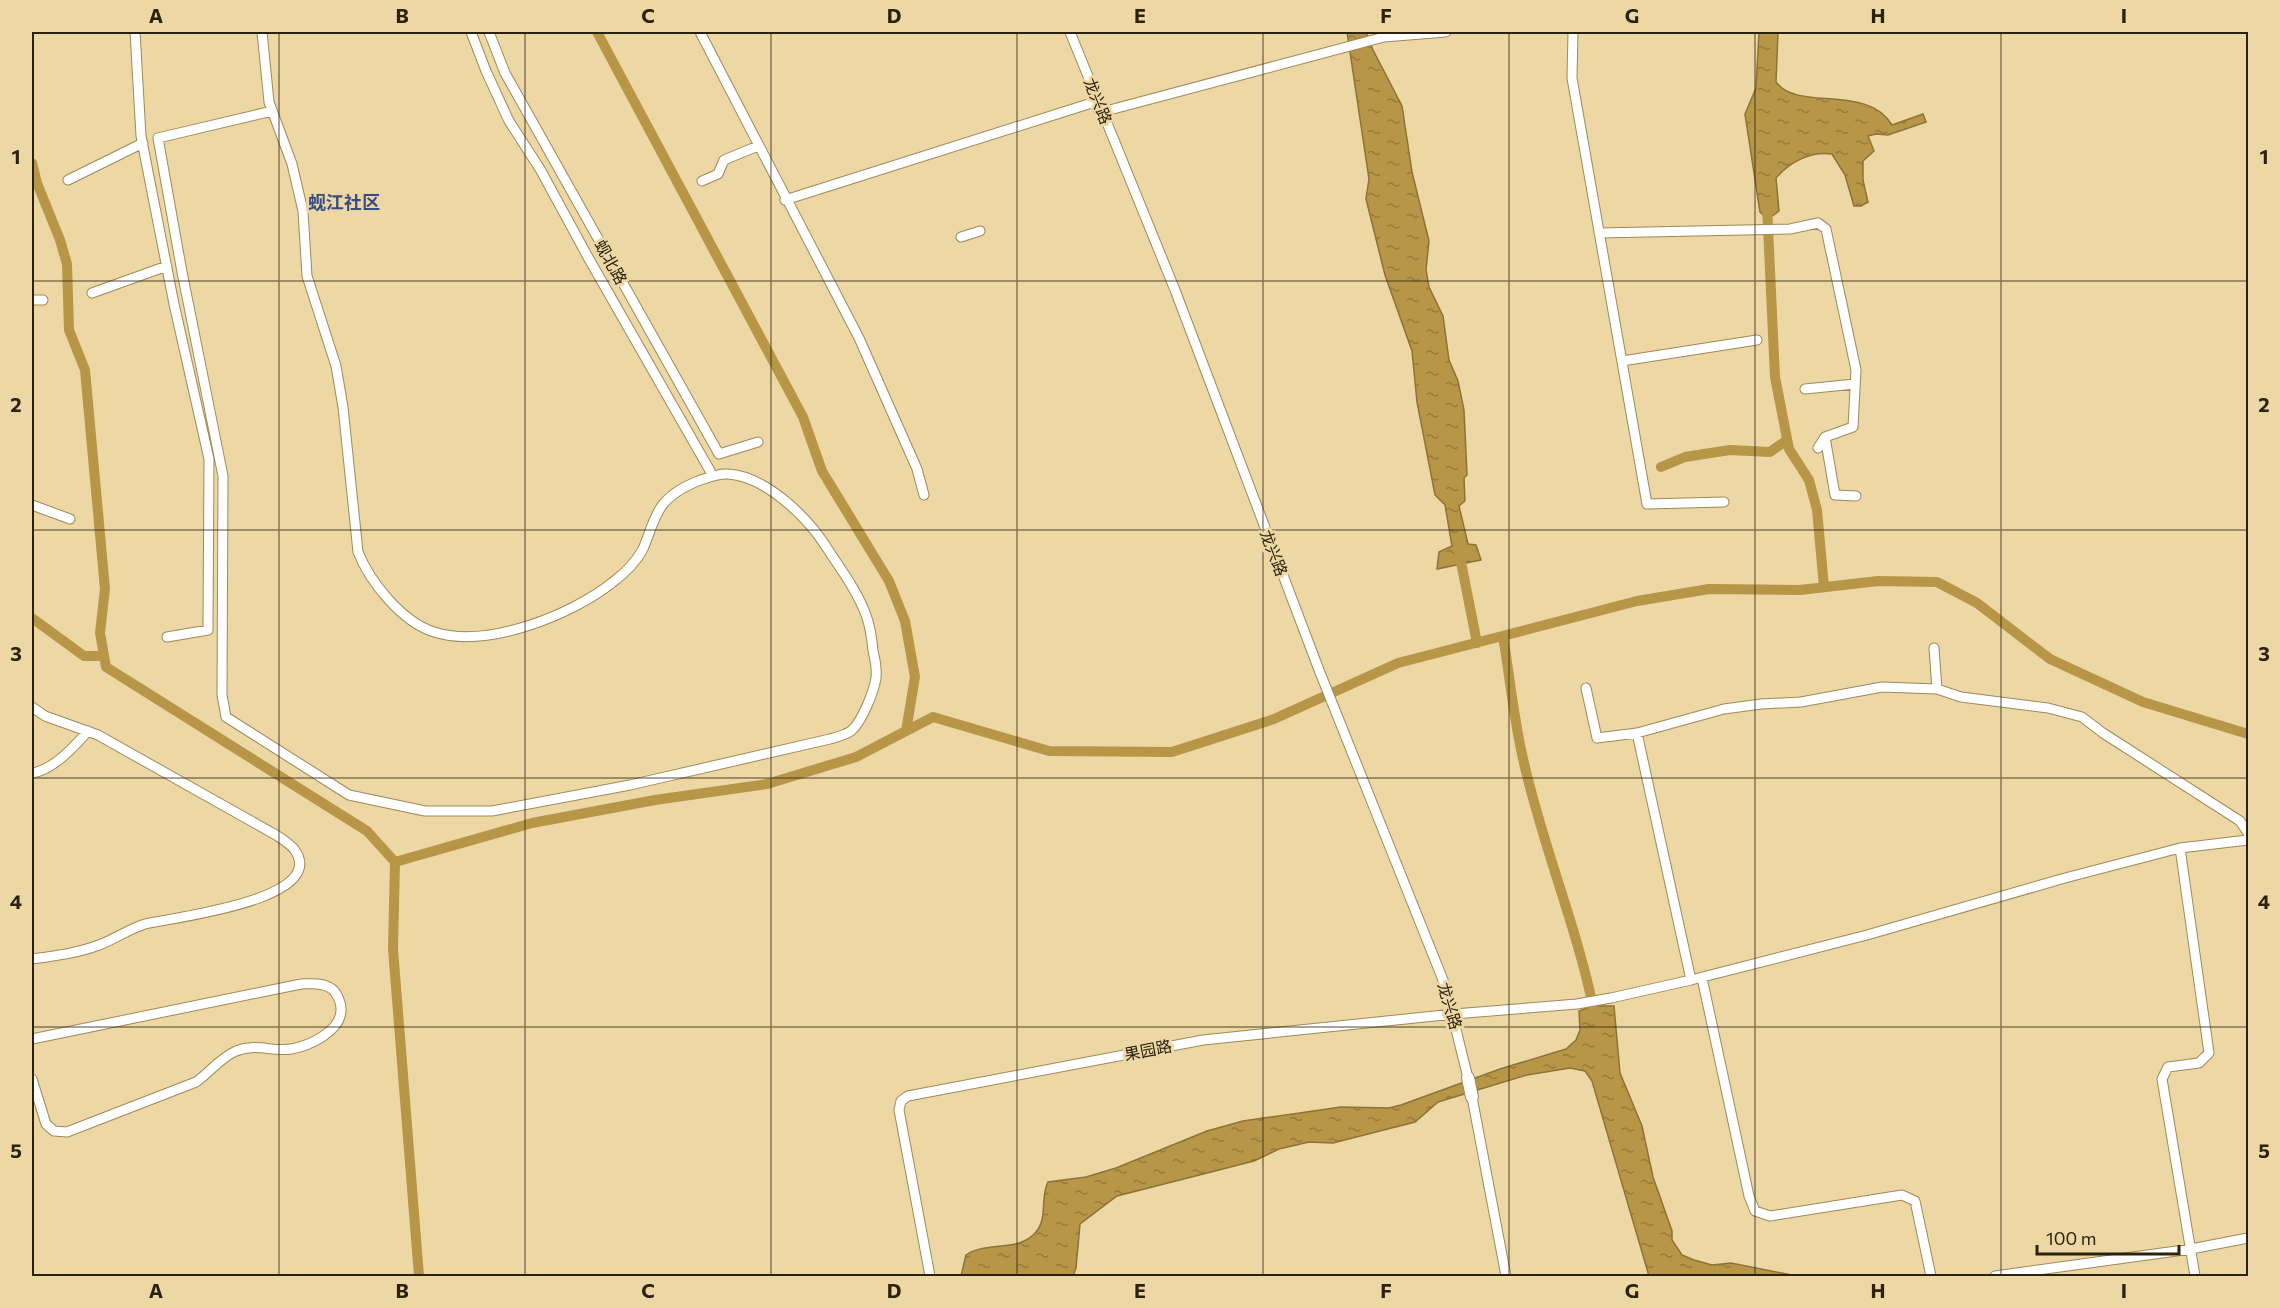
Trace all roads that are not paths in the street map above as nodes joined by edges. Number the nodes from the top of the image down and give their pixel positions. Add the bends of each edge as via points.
1 (135, 32) edge
2 (262, 32) edge
3 (471, 32) edge
4 (489, 32) edge
5 (700, 32) edge
6 (1070, 32) edge
7 (1446, 32) edge
8 (1573, 32) edge
9 (1098, 101) junction
10 (272, 111) junction
11 (1102, 112) junction
12 (142, 143) junction
13 (758, 146) junction
14 (68, 180) dead end
15 (702, 181) dead end
16 (785, 200) junction
17 (980, 231) dead end
18 (1599, 233) junction
19 (961, 237) dead end
20 (167, 267) junction
21 (92, 293) dead end
22 (32, 300) edge
23 (43, 300) dead end
24 (1757, 340) dead end
25 (1622, 361) junction
26 (1855, 384) junction
27 (1805, 388) dead end
28 (1825, 437) junction
29 (758, 442) dead end
30 (1818, 448) dead end
31 (713, 476) junction
32 (924, 495) dead end
33 (1856, 496) dead end
34 (1724, 502) dead end
35 (32, 505) edge
36 (70, 519) dead end
37 (167, 637) dead end
38 (1934, 648) dead end
39 (1586, 688) dead end
40 (1937, 689) junction
41 (32, 707) edge
42 (88, 731) junction
43 (1638, 733) junction
44 (32, 773) edge
45 (2248, 833) edge
46 (2248, 840) edge
47 (2180, 848) junction
48 (32, 959) edge
49 (1702, 978) junction
50 (1691, 980) junction
51 (1454, 1014) junction
52 (32, 1039) edge
53 (1468, 1078) joint
54 (32, 1079) edge
55 (1472, 1097) joint
56 (2248, 1238) edge
57 (2191, 1249) junction
58 (930, 1276) edge
59 (1506, 1276) edge
60 (1931, 1276) edge
61 (1995, 1276) edge
62 (2195, 1276) edge

1 - 12 street
2 - 10 street
3 - 31 street via 509,120
4 - 29 street, 蚬北路 via 505,74 719,454
5 - 13 street
6 - 9 street, 龙兴路
7 - 11 street via 1381,38
8 - 18 street via 1572,78
9 - 11 street, 龙兴路
9 - 16 street
10 - 31 street via 292,164 303,211 307,276 336,366 358,552 376,584 403,612 434,632 465,636 525,626 574,608 630,568 660,508 671,495
10 - 31 street via 158,138 223,477 222,695 226,717 233,723 349,795 424,811 462,812 492,811 630,786 851,731 867,704 876,677 872,639 862,606 817,532 788,503 742,477
11 - 51 street, 龙兴路
12 - 14 street
12 - 20 street
13 - 15 street via 724,160 718,174
13 - 16 street
16 - 32 street via 859,338
17 - 19 street
18 - 25 street
18 - 26 street via 1790,229 1818,223 1826,229 1856,370
20 - 21 street
20 - 37 street via 209,459 207,630
22 - 23 street
24 - 25 street
25 - 34 street via 1647,504
26 - 27 street
26 - 28 street via 1853,428
28 - 30 street
28 - 33 street via 1835,495
35 - 36 street
38 - 40 street
39 - 43 street via 1597,738
40 - 43 street via 1882,687 1801,702 1733,708
40 - 45 street via 1961,697 2048,708 2082,717 2240,821
41 - 42 street via 45,716
42 - 44 street via 52,764
42 - 48 street via 276,835 294,848 299,858 298,870 290,882 240,906 144,924 97,945
43 - 50 street
46 - 47 street, 果园路
47 - 49 street, 果园路
47 - 57 street via 2209,1053 2199,1063 2169,1067 2162,1079
49 - 50 street, 果园路
49 - 60 street via 1755,1211 1770,1216 1902,1195 1915,1201
50 - 51 street, 果园路 via 1577,1004
51 - 53 street, 龙兴路
51 - 58 street, 果园路 via 1183,1043 908,1096 901,1101 899,1110
52 - 54 street via 301,984 322,983 334,991 341,1004 337,1026 307,1045 289,1049 253,1046 235,1052 196,1082 67,1132 54,1131 46,1124
53 - 55 main road
55 - 59 street
56 - 57 street
57 - 61 street
57 - 62 street

